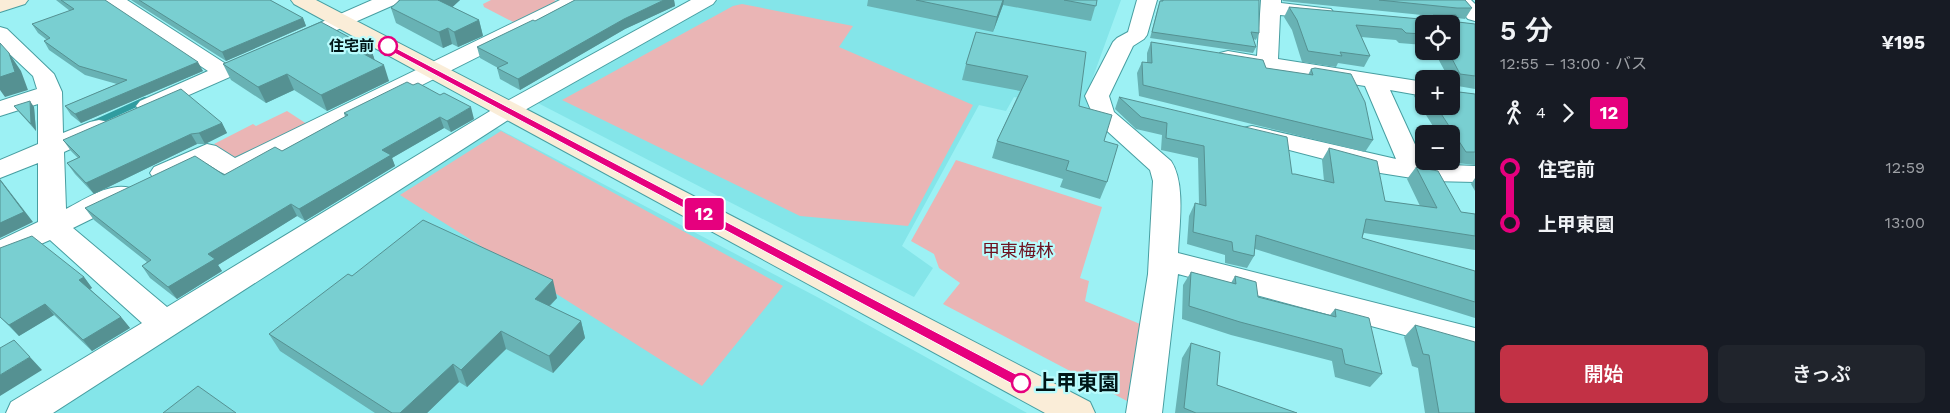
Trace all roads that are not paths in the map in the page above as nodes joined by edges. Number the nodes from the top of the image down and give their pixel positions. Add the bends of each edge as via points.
1 (18, 0) edge
2 (114, 0) edge
3 (300, 0) edge
4 (389, 0) edge
5 (706, 0) edge
6 (1130, 0) edge
7 (1147, 0) edge
8 (1460, 0) edge
9 (571, 1) edge
10 (1271, 4) edge
11 (0, 6) edge
12 (1339, 14) edge
13 (341, 21) junction
14 (1470, 23) edge
15 (3, 41) edge
16 (1124, 42) junction
17 (1153, 46) edge
18 (1210, 55) edge
19 (1267, 64) junction
20 (431, 70) junction
21 (224, 72) junction
22 (1374, 81) junction
23 (1415, 88) edge
24 (50, 92) junction
25 (1097, 96) junction
26 (1125, 103) edge
27 (0, 109) edge
28 (508, 110) junction
29 (1226, 125) edge
30 (52, 148) junction
31 (0, 170) edge
32 (1414, 170) junction
33 (1475, 174) edge
34 (52, 226) junction
35 (0, 252) edge
36 (1164, 260) junction
37 (166, 325) junction
38 (1475, 341) edge
39 (24, 413) edge
40 (1077, 413) edge
41 (1144, 413) edge

1 - 11 street
2 - 21 street
3 - 13 street
4 - 13 street
5 - 28 street
6 - 16 street via 1118,30
7 - 16 street via 1137,35
8 - 14 street
9 - 20 street
10 - 12 street
10 - 19 street
13 - 20 street
13 - 21 street
15 - 24 street via 28,57 43,74
16 - 17 street
16 - 25 street
18 - 19 street
19 - 22 street
20 - 28 street
20 - 34 street via 234,170 206,152
21 - 30 street
22 - 23 street
22 - 32 street
24 - 27 street
24 - 30 street
25 - 26 street
25 - 36 street via 1103,115 1162,167 1166,181
28 - 37 street
28 - 40 street
29 - 32 street via 1374,164
30 - 31 street
30 - 34 street
32 - 33 street
34 - 35 street
34 - 37 street
36 - 38 street
36 - 41 street
37 - 39 street

